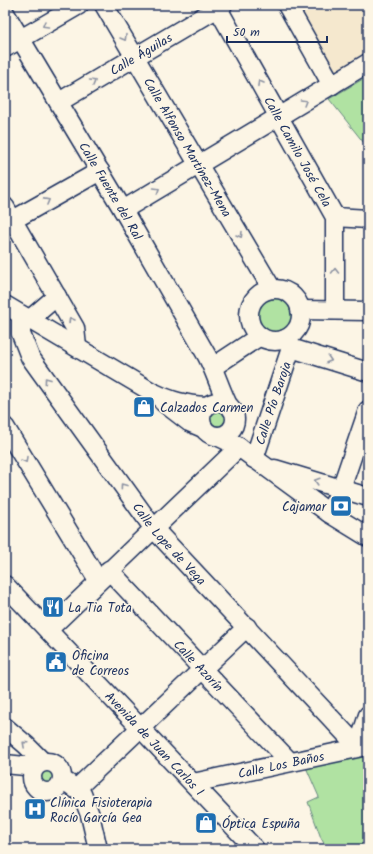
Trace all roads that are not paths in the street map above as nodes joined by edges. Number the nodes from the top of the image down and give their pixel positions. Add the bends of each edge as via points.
1 (79, 5) edge
2 (104, 5) edge
3 (287, 5) edge
4 (219, 6) edge
5 (5, 13) edge
6 (20, 39) junction
7 (5, 48) edge
8 (135, 57) junction
9 (368, 63) edge
10 (332, 85) junction
11 (59, 102) junction
12 (279, 117) junction
13 (199, 166) junction
14 (100, 172) junction
15 (123, 210) junction
16 (9, 214) edge
17 (335, 217) junction
18 (368, 219) edge
19 (272, 289) junction
20 (57, 296) junction
21 (5, 305) edge
22 (300, 310) junction
23 (335, 310) junction
24 (368, 311) edge
25 (25, 318) junction
26 (260, 336) junction
27 (288, 344) junction
28 (77, 347) junction
29 (213, 368) junction
30 (368, 372) edge
31 (152, 392) junction
32 (215, 405) junction
33 (368, 410) edge
34 (234, 425) junction
35 (5, 427) edge
36 (210, 432) junction
37 (251, 457) junction
38 (341, 489) junction
39 (368, 497) edge
40 (329, 513) junction
41 (154, 529) junction
42 (368, 537) edge
43 (103, 575) junction
44 (5, 585) edge
45 (247, 627) junction
46 (48, 630) junction
47 (202, 670) junction
48 (368, 715) edge
49 (5, 727) edge
50 (140, 728) junction
51 (363, 746) edge
52 (289, 761) junction
53 (5, 764) edge
54 (39, 764) junction
55 (62, 779) junction
56 (193, 783) junction
57 (76, 789) junction
58 (98, 849) edge
59 (255, 849) edge

1 -> 6 street
2 -> 8 street, Calle Alfonso Martínez-Mena
3 - 10 street
4 - 8 street, Calle Águilas
12 -> 4 street, Calle Camilo José Cela
5 - 6 street, Calle Fuente del Ral
6 - 7 street
6 - 11 street, Calle Fuente del Ral
11 -> 8 street, Calle Águilas
8 - 13 street, Calle Alfonso Martínez-Mena
9 - 10 street
12 -> 10 street
11 - 14 street, Calle Fuente del Ral
12 - 13 street
12 - 17 street, Calle Camilo José Cela
15 -> 13 street
13 -> 19 street, Calle Alfonso Martínez-Mena
14 - 15 street, Calle Fuente del Ral
16 -> 14 street
15 - 29 street, Calle Fuente del Ral
16 - 20 street
17 - 18 street
23 -> 17 street, Calle Camilo José Cela
19 - 22 street via 291,294 299,304
19 - 26 street via 258,295 250,308 250,324
20 - 25 street
28 -> 20 street via 75,328
21 - 25 street
22 - 23 street
22 - 27 street via 299,324
23 - 24 street
25 - 28 street
41 -> 25 street, Calle Lope de Vega via 30,357 21,334
26 - 27 street
26 - 29 street
27 -> 30 street
27 - 37 street, Calle Pío Baroja
28 - 31 street
29 - 32 street, Calle Fuente del Ral via 219,388
31 - 32 street via 190,406
31 - 36 street via 189,422
32 - 34 street via 234,414
32 - 36 street via 202,411 201,416 201,422
33 - 38 street
34 - 36 street via 227,433
34 - 37 street
35 -> 43 street, Calle Azorín
36 - 37 street
38 -> 37 street
37 - 40 street
37 - 41 street
38 - 39 street
38 - 40 street
40 - 42 street
41 - 43 street
41 - 45 street, Calle Lope de Vega
43 - 46 street
43 - 47 street, Calle Azorín
44 - 46 street, Avenida de Juan Carlos I
45 - 47 street
45 - 51 street, Calle Lope de Vega
46 - 50 street, Avenida de Juan Carlos I
47 - 50 street
47 - 52 street, Calle Azorín
48 - 51 street
54 -> 49 street via 26,745
50 - 56 street, Avenida de Juan Carlos I
50 - 57 street
51 - 52 street, Calle Los Baños
52 - 56 street, Calle Los Baños
53 - 54 street
54 - 55 street via 48,761 57,765
54 - 55 street via 31,777 34,786 43,792 58,788
55 - 57 street
56 - 59 street, Avenida de Juan Carlos I
57 - 58 street via 82,794 90,815

